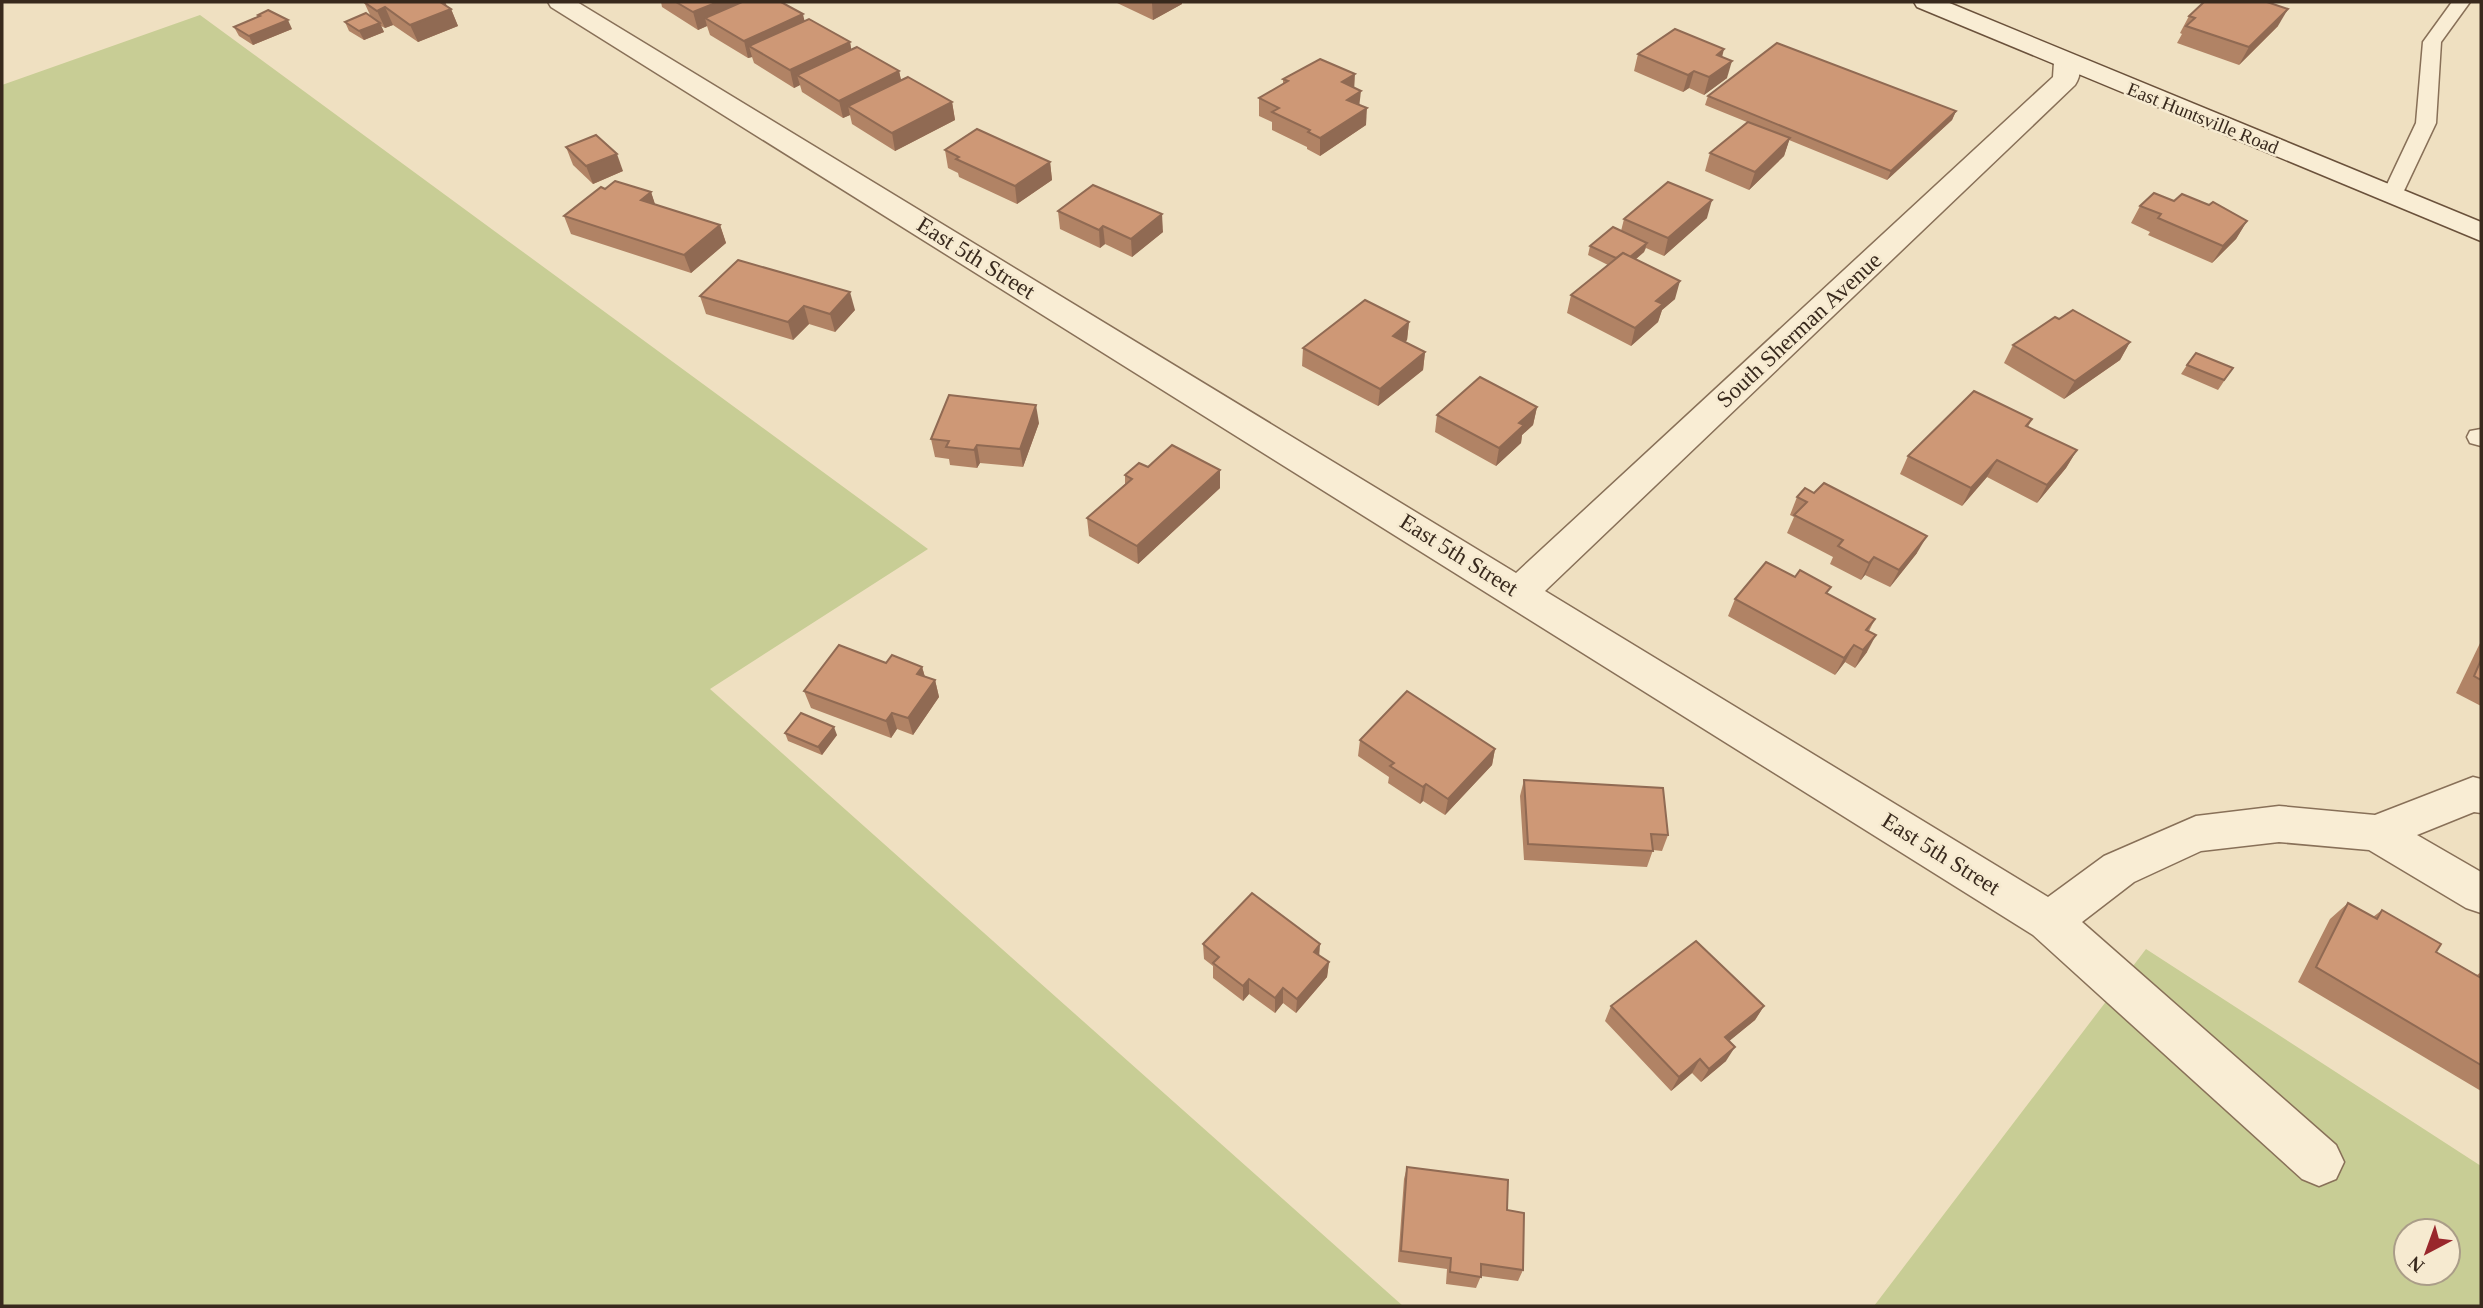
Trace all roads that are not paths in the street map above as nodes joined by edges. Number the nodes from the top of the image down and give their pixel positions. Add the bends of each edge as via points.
1 (560, 2) edge
2 (1926, 2) edge
3 (2461, 2) edge
4 (2067, 62) junction
5 (2392, 195) junction
6 (2481, 232) edge
7 (1520, 592) junction
8 (2481, 796) edge
9 (2376, 834) junction
10 (2481, 894) edge
11 (2049, 922) junction
12 (2319, 1162) dead end

1 - 7 street, East 5th Street
2 - 4 street, East Huntsville Road
3 - 5 lane via 2432,42 2426,123
4 - 5 street, East Huntsville Road
4 - 7 street, South Sherman Avenue via 2066,79
5 - 6 street, East Huntsville Road
7 - 11 street, East 5th Street
8 - 9 street via 2473,794
9 - 10 street
9 - 11 street via 2278,824 2196,834 2119,869
11 - 12 street, East 5th Street

